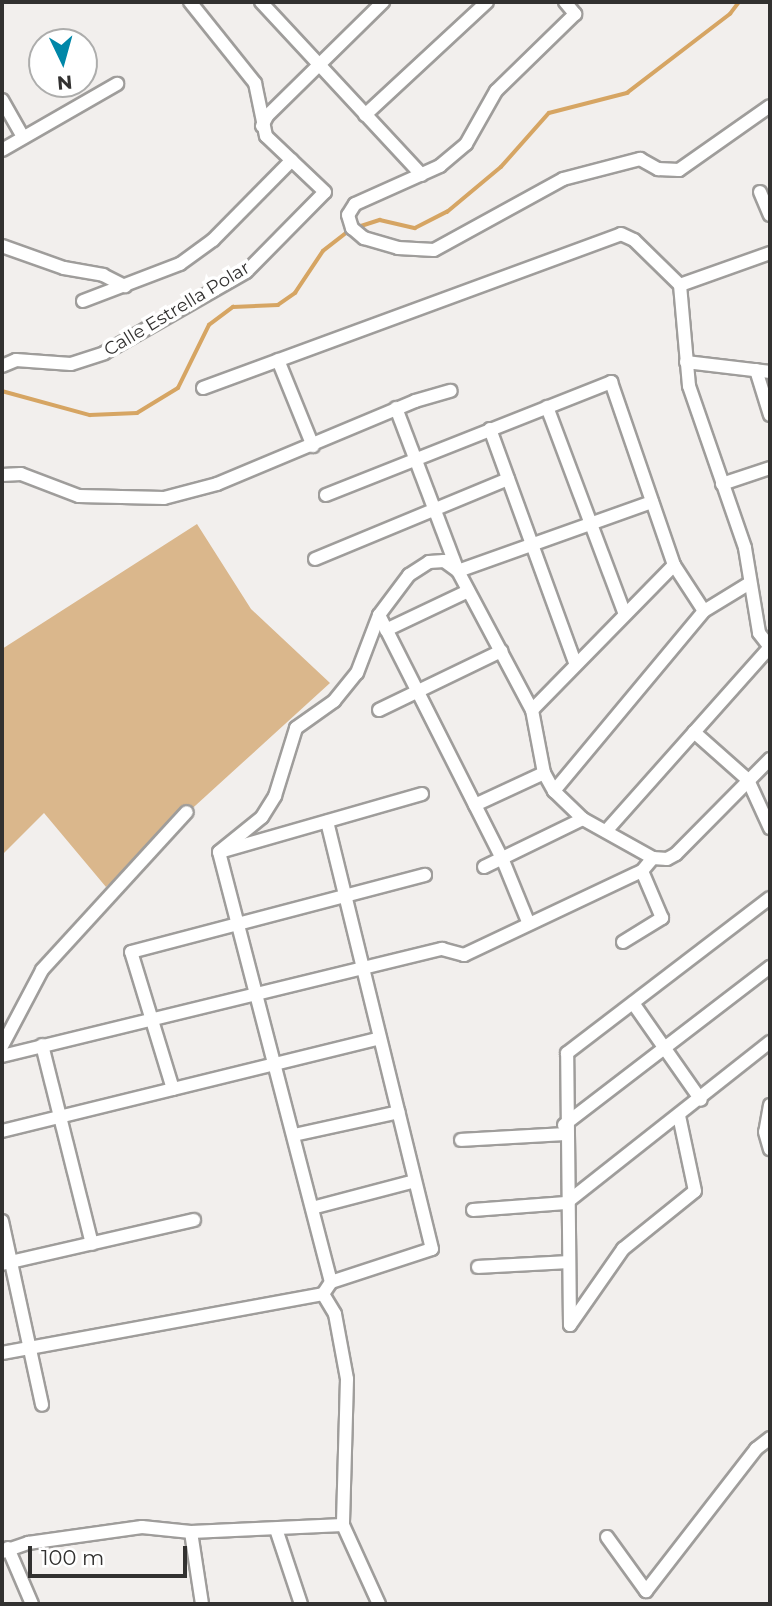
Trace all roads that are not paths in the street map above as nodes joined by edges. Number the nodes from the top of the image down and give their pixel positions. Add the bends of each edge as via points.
1 (190, 2) edge
2 (383, 2) edge
3 (487, 2) edge
4 (565, 2) edge
5 (264, 3) edge
6 (317, 65) junction
7 (117, 84) dead end
8 (2, 100) edge
9 (770, 106) edge
10 (365, 115) junction
11 (262, 126) junction
12 (23, 138) junction
13 (2, 150) edge
14 (292, 160) junction
15 (422, 175) junction
16 (760, 192) dead end
17 (770, 215) edge
18 (2, 246) edge
19 (770, 253) edge
20 (680, 285) junction
21 (125, 286) junction
22 (83, 301) dead end
23 (278, 360) junction
24 (686, 362) junction
25 (2, 366) edge
26 (756, 370) junction
27 (770, 372) edge
28 (203, 388) dead end
29 (451, 391) dead end
30 (547, 407) junction
31 (396, 408) junction
32 (770, 415) edge
33 (490, 429) junction
34 (313, 446) junction
35 (417, 458) junction
36 (770, 468) edge
37 (2, 475) edge
38 (508, 479) junction
39 (722, 484) junction
40 (326, 495) dead end
41 (652, 502) junction
42 (434, 509) junction
43 (592, 522) junction
44 (533, 543) junction
45 (314, 559) dead end
46 (674, 565) junction
47 (458, 571) junction
48 (748, 584) junction
49 (468, 591) junction
50 (624, 611) junction
51 (704, 611) junction
52 (379, 615) junction
53 (386, 630) junction
54 (770, 647) edge
55 (501, 651) junction
56 (575, 663) junction
57 (418, 692) junction
58 (379, 710) dead end
59 (532, 710) junction
60 (694, 732) junction
61 (770, 759) edge
62 (544, 773) junction
63 (748, 780) junction
64 (554, 791) junction
65 (422, 794) dead end
66 (475, 806) junction
67 (187, 812) dead end
68 (583, 819) junction
69 (327, 822) junction
70 (770, 828) edge
71 (607, 830) junction
72 (219, 852) junction
73 (502, 858) junction
74 (653, 858) junction
75 (484, 867) dead end
76 (642, 871) junction
77 (425, 875) dead end
78 (346, 897) junction
79 (770, 898) edge
80 (241, 924) junction
81 (529, 924) junction
82 (623, 942) dead end
83 (770, 967) edge
84 (364, 969) junction
85 (259, 994) junction
86 (633, 1003) junction
87 (152, 1019) junction
88 (380, 1038) junction
89 (770, 1042) edge
90 (42, 1045) junction
91 (2, 1046) edge
92 (665, 1048) junction
93 (2, 1056) edge
94 (276, 1063) junction
95 (173, 1089) junction
96 (701, 1100) junction
97 (770, 1105) edge
98 (398, 1112) junction
99 (60, 1115) junction
100 (679, 1116) junction
101 (564, 1130) junction
102 (2, 1132) edge
103 (294, 1135) junction
104 (461, 1140) dead end
105 (770, 1149) edge
106 (415, 1181) junction
107 (566, 1203) junction
108 (312, 1208) junction
109 (473, 1210) dead end
110 (194, 1220) dead end
111 (2, 1221) edge
112 (92, 1244) junction
113 (568, 1262) junction
114 (7, 1264) edge
115 (478, 1267) dead end
116 (331, 1282) junction
117 (323, 1294) junction
118 (30, 1348) junction
119 (2, 1353) edge
120 (42, 1405) dead end
121 (770, 1438) edge
122 (343, 1525) junction
123 (276, 1529) junction
124 (191, 1532) junction
125 (607, 1537) dead end
126 (5, 1550) edge
127 (32, 1604) edge
128 (202, 1604) edge
129 (301, 1604) edge
130 (379, 1604) edge

1 - 11 street via 255,83
2 - 6 street
3 - 10 street
4 - 15 street via 575,14 496,91 466,144
5 - 6 street
6 - 10 street
6 - 11 street
7 - 12 street
8 - 12 street
9 - 15 street via 680,170 658,169 640,159 563,178 434,250 398,248 364,238 352,229 348,215 355,204
10 - 15 street
11 - 14 street
12 - 13 street
14 - 21 street via 202,249 180,264
14 - 25 street, Calle Estrella Polar via 325,192 246,272 104,353 71,364 16,360
16 - 17 street
18 - 21 street via 41,261 103,275
19 - 20 street
20 - 23 street via 634,240 610,235
20 - 24 street
21 - 22 street
23 - 28 street
23 - 34 street
24 - 26 street
24 - 39 street via 698,420
26 - 27 street
26 - 32 street
29 - 31 street
30 - 33 street
30 - 41 street via 611,382
30 - 43 street
31 - 34 street
31 - 35 street
33 - 35 street
33 - 38 street
34 - 37 street via 218,484 164,499 79,496 21,474
35 - 40 street
35 - 42 street
36 - 39 street
38 - 42 street
38 - 44 street
39 - 48 street via 745,548
41 - 43 street
41 - 46 street
42 - 45 street
42 - 47 street
43 - 44 street
43 - 50 street
44 - 47 street
44 - 56 street
46 - 50 street
46 - 51 street
47 - 49 street
47 - 52 street via 444,561 429,562 409,575
48 - 51 street
48 - 54 street via 759,633
49 - 53 street
49 - 55 street
50 - 56 street
51 - 64 street
52 - 53 street
52 - 72 street via 357,673 334,701 296,728 275,796 262,817
53 - 57 street
54 - 60 street
55 - 57 street
55 - 59 street
56 - 59 street
57 - 58 street
57 - 66 street
59 - 62 street
60 - 63 street
60 - 71 street
61 - 63 street
62 - 64 street
62 - 66 street
63 - 70 street
63 - 74 street via 676,854
64 - 68 street
65 - 69 street
66 - 73 street
67 - 91 street via 42,970
68 - 71 street
68 - 73 street
69 - 72 street
69 - 78 street
71 - 74 street
72 - 80 street
73 - 75 street
73 - 81 street
74 - 76 street
76 - 81 street
76 - 82 street via 662,918
77 - 78 street
78 - 80 street
78 - 84 street
79 - 86 street
80 - 85 street
80 - 87 street via 131,952
81 - 84 street via 464,955 442,949
83 - 92 street
84 - 85 street
84 - 88 street
85 - 87 street
85 - 94 street
86 - 92 street
86 - 101 street via 567,1053
87 - 90 street
87 - 95 street
88 - 94 street
88 - 98 street
89 - 96 street
90 - 93 street
90 - 99 street
92 - 96 street
92 - 101 street
94 - 95 street
94 - 103 street
95 - 99 street
96 - 100 street
97 - 105 street via 765,1132
98 - 103 street
98 - 106 street
99 - 102 street
99 - 112 street
100 - 107 street
100 - 113 street via 695,1191 623,1249 569,1325
101 - 104 street
101 - 107 street
103 - 108 street
106 - 108 street
106 - 116 street via 432,1249
107 - 109 street
107 - 113 street
108 - 116 street
110 - 112 street
111 - 114 street
112 - 114 street
113 - 115 street
114 - 118 street
116 - 117 street
117 - 118 street
117 - 122 street via 335,1314 347,1379
118 - 119 street
118 - 120 street
121 - 125 street via 756,1449 646,1591
122 - 123 street
122 - 130 street
123 - 124 street
123 - 129 street
124 - 126 street via 142,1527
124 - 128 street
126 - 127 street

